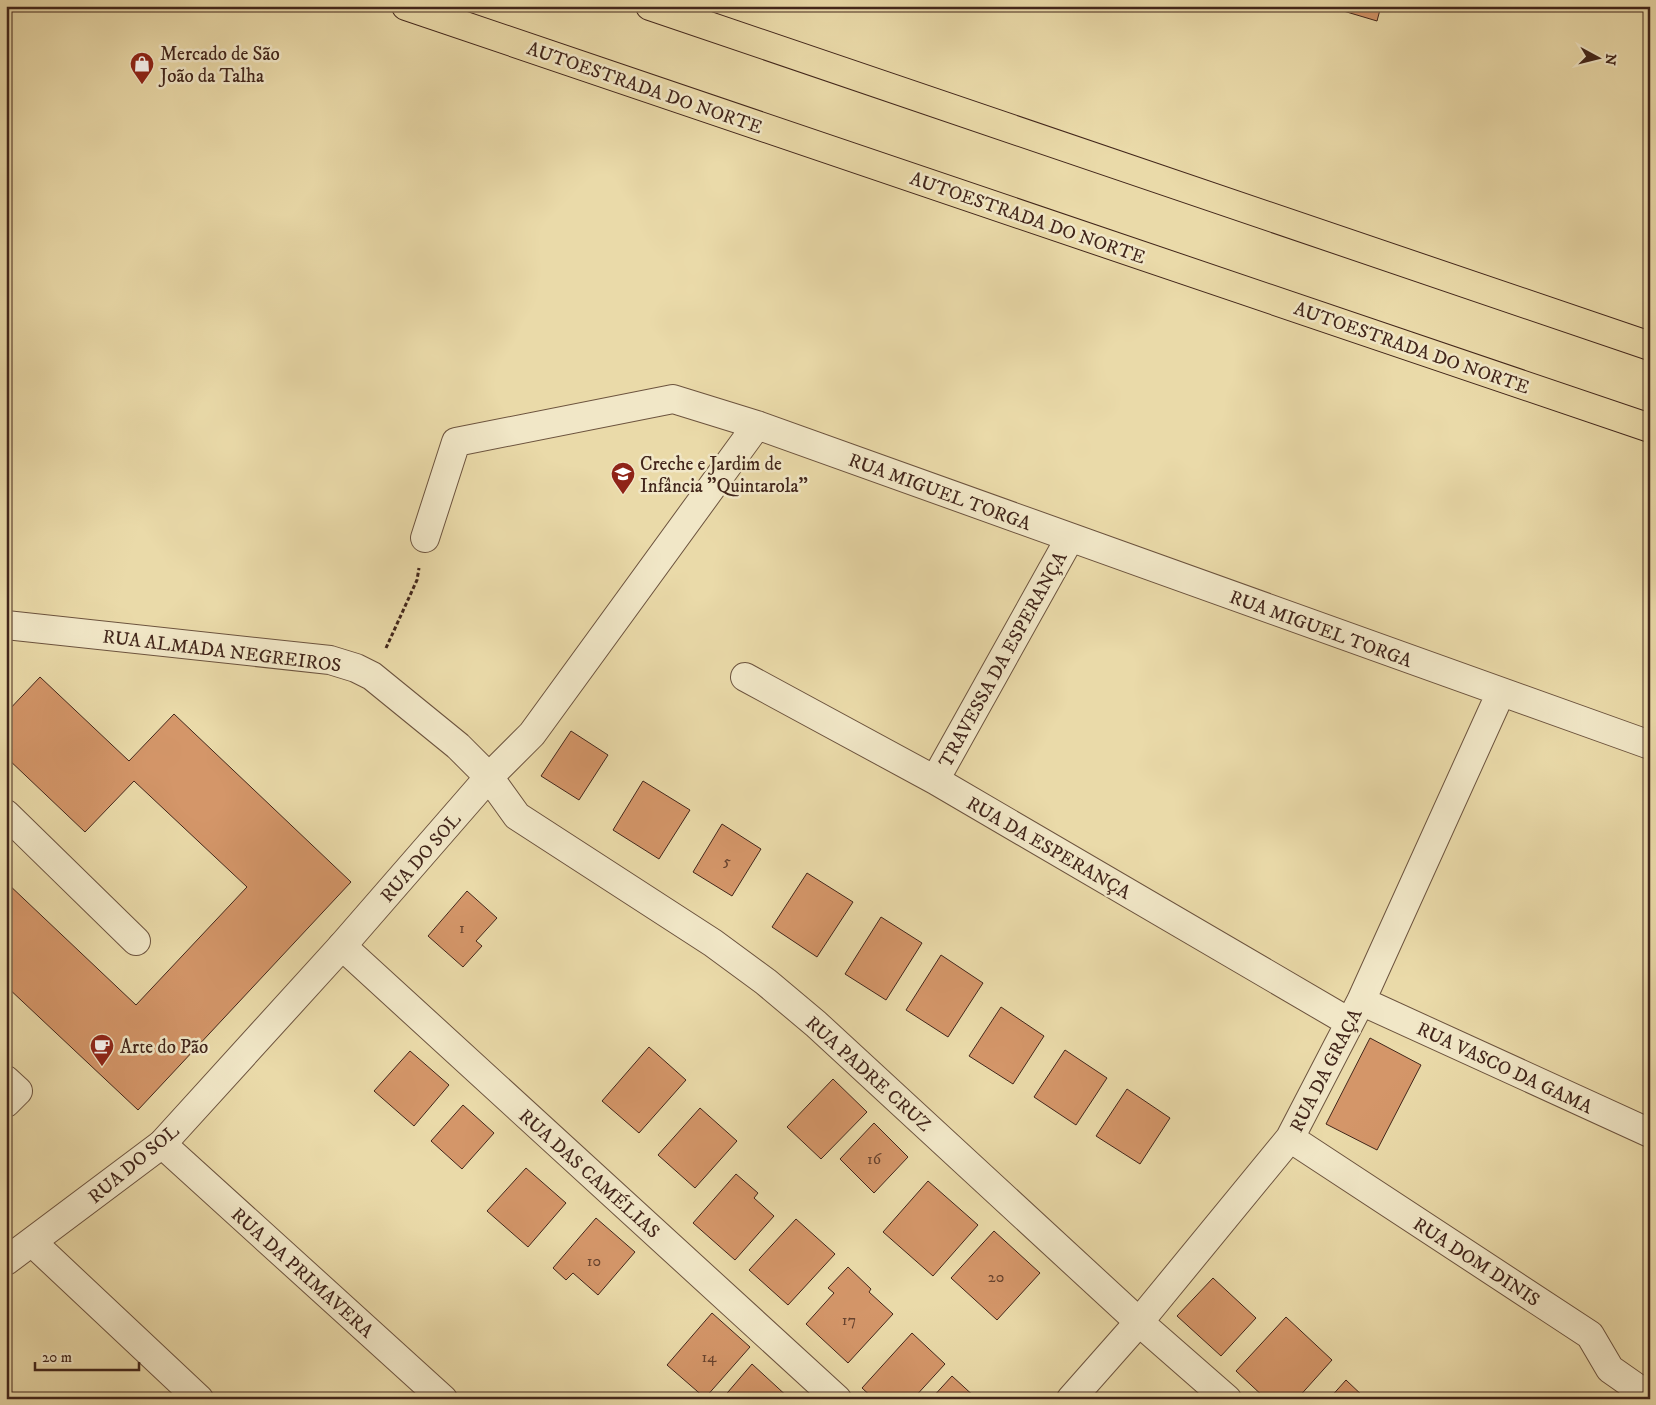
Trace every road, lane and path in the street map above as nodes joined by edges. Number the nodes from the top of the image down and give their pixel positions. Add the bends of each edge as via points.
1 (406, 6) edge
2 (650, 6) edge
3 (1650, 346) edge
4 (757, 425) junction
5 (1650, 428) edge
6 (425, 538) joint
7 (1070, 538) junction
8 (6, 625) edge
9 (372, 676) junction
10 (746, 677) dead end
11 (1501, 692) junction
12 (1650, 745) edge
13 (489, 777) junction
14 (935, 780) junction
15 (6, 814) edge
16 (136, 942) dead end
17 (342, 946) junction
18 (1355, 1012) junction
19 (6, 1080) edge
20 (6, 1103) edge
21 (1650, 1133) edge
22 (1290, 1138) junction
23 (162, 1144) junction
24 (32, 1243) junction
25 (6, 1262) edge
26 (1139, 1322) junction
27 (1650, 1398) edge
28 (199, 1399) edge
29 (443, 1399) edge
30 (837, 1399) edge
31 (1071, 1399) edge
32 (1227, 1399) edge

1 - 5 highway, AUTOESTRADA DO NORTE
2 - 3 highway
4 - 6 street, RUA MIGUEL TORGA via 673,399 456,442
4 - 7 street, RUA MIGUEL TORGA
4 - 13 street, RUA DO SOL via 532,734
6 - 9 path via 417,580
7 - 11 street, RUA MIGUEL TORGA
7 - 14 street, TRAVESSA DA ESPERANÇA
8 - 9 street, RUA ALMADA NEGREIROS via 330,660
9 - 13 street, RUA ALMADA NEGREIROS via 458,746
10 - 14 street, RUA DA ESPERANÇA
11 - 12 street, RUA MIGUEL TORGA
11 - 18 street, RUA DA GRAÇA
13 - 17 street, RUA DO SOL
13 - 26 street, RUA PADRE CRUZ via 517,816 713,943 816,1024
14 - 18 street, RUA DA ESPERANÇA
15 - 16 street
17 - 23 street, RUA DO SOL
17 - 30 street, RUA DAS CAMÉLIAS
18 - 21 street, RUA VASCO DA GAMA
18 - 22 street, RUA DA GRAÇA
19 - 20 street via 18,1091
22 - 26 street, RUA DA GRAÇA
22 - 27 street, RUA DOM DINIS via 1590,1335 1610,1369
23 - 24 street, RUA DO SOL
23 - 29 street, RUA DA PRIMAVERA
24 - 25 street, RUA DO SOL
24 - 28 street
26 - 31 street, RUA DA GRAÇA
26 - 32 street, RUA PADRE CRUZ

